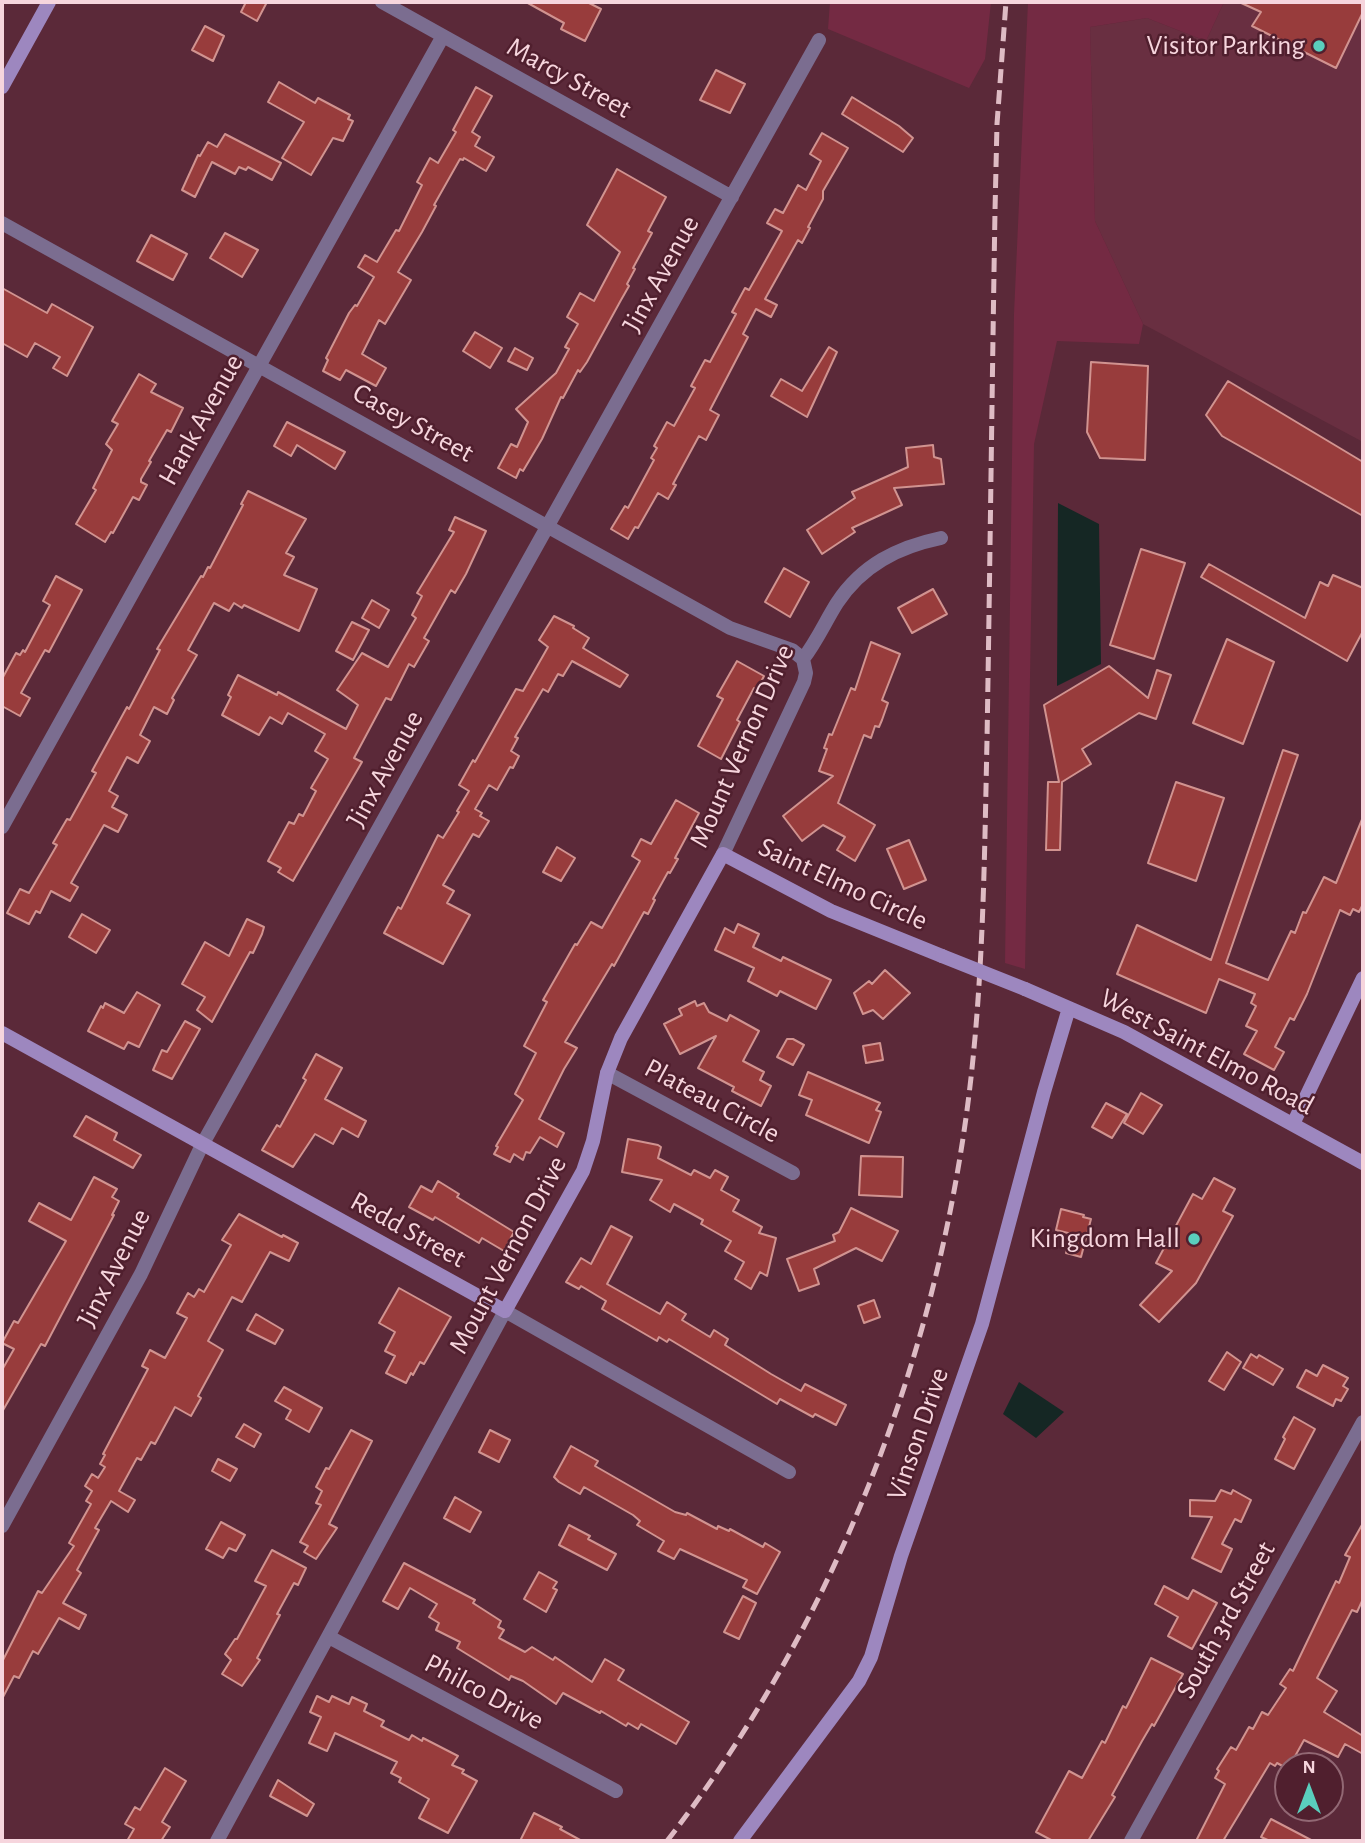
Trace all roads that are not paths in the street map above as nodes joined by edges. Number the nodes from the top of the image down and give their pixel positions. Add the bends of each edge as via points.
1 (49, 2) edge
2 (382, 2) edge
3 (443, 36) junction
4 (819, 40) dead end
5 (2, 87) edge
6 (732, 197) junction
7 (2, 223) edge
8 (259, 367) junction
9 (549, 527) junction
10 (941, 538) dead end
11 (803, 659) junction
12 (2, 827) edge
13 (723, 854) junction
14 (1363, 978) edge
15 (1025, 989) joint
16 (1069, 1008) junction
17 (2, 1033) edge
18 (607, 1073) junction
19 (1293, 1124) junction
20 (202, 1145) junction
21 (1363, 1163) edge
22 (793, 1173) dead end
23 (505, 1311) junction
24 (1363, 1422) edge
25 (789, 1472) dead end
26 (2, 1526) edge
27 (329, 1637) junction
28 (616, 1791) dead end
29 (217, 1841) edge
30 (740, 1841) edge
31 (1131, 1841) edge

1 - 5 street
2 - 3 street, Marcy Street
3 - 6 street, Marcy Street
3 - 8 street, Hank Avenue
4 - 6 street, Jinx Avenue
6 - 9 street, Jinx Avenue
7 - 8 street, Casey Street
8 - 9 street, Casey Street
8 - 12 street, Hank Avenue
9 - 11 street, Casey Street via 730,628 792,650
9 - 20 street, Jinx Avenue
10 - 11 street, Mount Vernon Drive via 897,551 869,568 846,591
11 - 13 street, Mount Vernon Drive via 804,682
13 - 15 street, Saint Elmo Circle, bridge via 831,911
13 - 18 street, Mount Vernon Drive via 629,1022
14 - 19 street
15 - 16 street, West Saint Elmo Road
16 - 19 street, West Saint Elmo Road via 1178,1059
16 - 30 street, Vinson Drive via 982,1324 901,1556 872,1657
17 - 20 street, Redd Street
18 - 22 street, Plateau Circle
18 - 23 street, Mount Vernon Drive via 583,1171
19 - 21 street, West Saint Elmo Road
20 - 23 street, Redd Street
20 - 26 street, Jinx Avenue via 141,1274
23 - 25 street, Redd Street
23 - 27 street, Mount Vernon Drive
24 - 31 street, South 3rd Street
27 - 28 street, Philco Drive
27 - 29 street, Mount Vernon Drive

